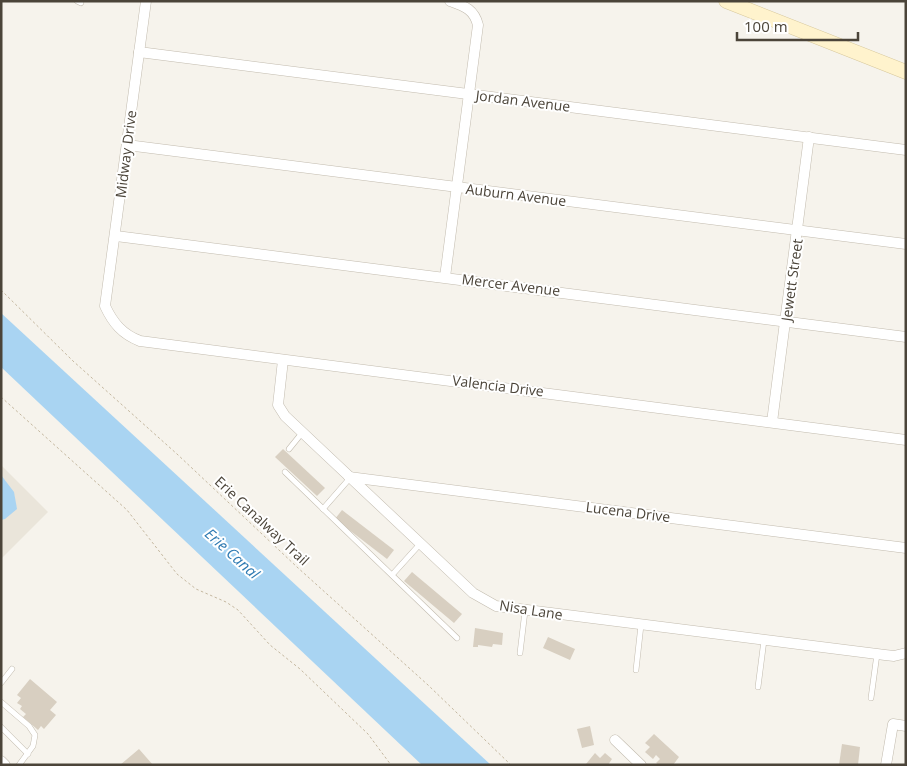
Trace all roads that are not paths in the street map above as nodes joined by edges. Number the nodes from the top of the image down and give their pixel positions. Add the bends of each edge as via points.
1 (146, 1) edge
2 (450, 1) edge
3 (726, 1) edge
4 (140, 52) junction
5 (906, 72) edge
6 (469, 94) junction
7 (809, 137) junction
8 (127, 145) junction
9 (906, 150) edge
10 (457, 187) junction
11 (798, 230) junction
12 (116, 236) junction
13 (906, 244) edge
14 (445, 277) junction
15 (106, 306) joint
16 (786, 321) junction
17 (906, 338) edge
18 (283, 360) junction
19 (772, 422) junction
20 (302, 432) junction
21 (906, 440) edge
22 (289, 449) dead end
23 (285, 472) dead end
24 (350, 477) junction
25 (323, 509) junction
26 (420, 544) junction
27 (906, 548) edge
28 (392, 575) junction
29 (525, 611) junction
30 (641, 625) junction
31 (457, 638) dead end
32 (764, 640) junction
33 (520, 653) dead end
34 (906, 653) edge
35 (877, 654) junction
36 (12, 669) dead end
37 (636, 670) dead end
38 (1, 683) edge
39 (758, 687) dead end
40 (871, 698) dead end
41 (1, 702) edge
42 (906, 726) edge
43 (1, 727) edge
44 (615, 740) dead end
45 (28, 754) junction
46 (1, 761) edge
47 (5, 765) edge
48 (19, 765) edge
49 (641, 765) edge
50 (886, 765) edge

1 - 4 street, Midway Drive
2 - 6 street via 471,10 478,25
3 - 5 street
4 - 6 street, Jordan Avenue
4 - 8 street, Midway Drive
6 - 7 street, Jordan Avenue
6 - 10 street
7 - 9 street, Jordan Avenue
7 - 11 street, Jewett Street
8 - 10 street, Auburn Avenue
8 - 12 street, Midway Drive
10 - 11 street, Auburn Avenue
10 - 14 street
11 - 13 street, Auburn Avenue
11 - 16 street, Jewett Street
12 - 14 street, Mercer Avenue
12 - 15 street, Midway Drive
14 - 16 street, Mercer Avenue
15 - 18 street, Valencia Drive via 119,329 140,341
16 - 17 street, Mercer Avenue
16 - 19 street, Jewett Street
18 - 19 street, Valencia Drive
18 - 20 street, Nisa Lane via 278,405
19 - 21 street, Valencia Drive
20 - 22 lane
20 - 24 street, Nisa Lane
23 - 25 lane
24 - 25 lane
24 - 26 street, Nisa Lane
24 - 27 street, Lucena Drive
25 - 28 lane
26 - 28 lane
26 - 29 street, Nisa Lane via 473,593 496,606
28 - 31 lane
29 - 30 street, Nisa Lane
29 - 33 lane
30 - 32 street, Nisa Lane
30 - 37 lane
32 - 35 street, Nisa Lane
32 - 39 lane
34 - 35 street, Nisa Lane via 894,656
35 - 40 lane
36 - 38 lane
41 - 45 lane via 35,735
42 - 50 street via 892,724
43 - 45 lane
44 - 49 street
45 - 48 lane
46 - 47 street

